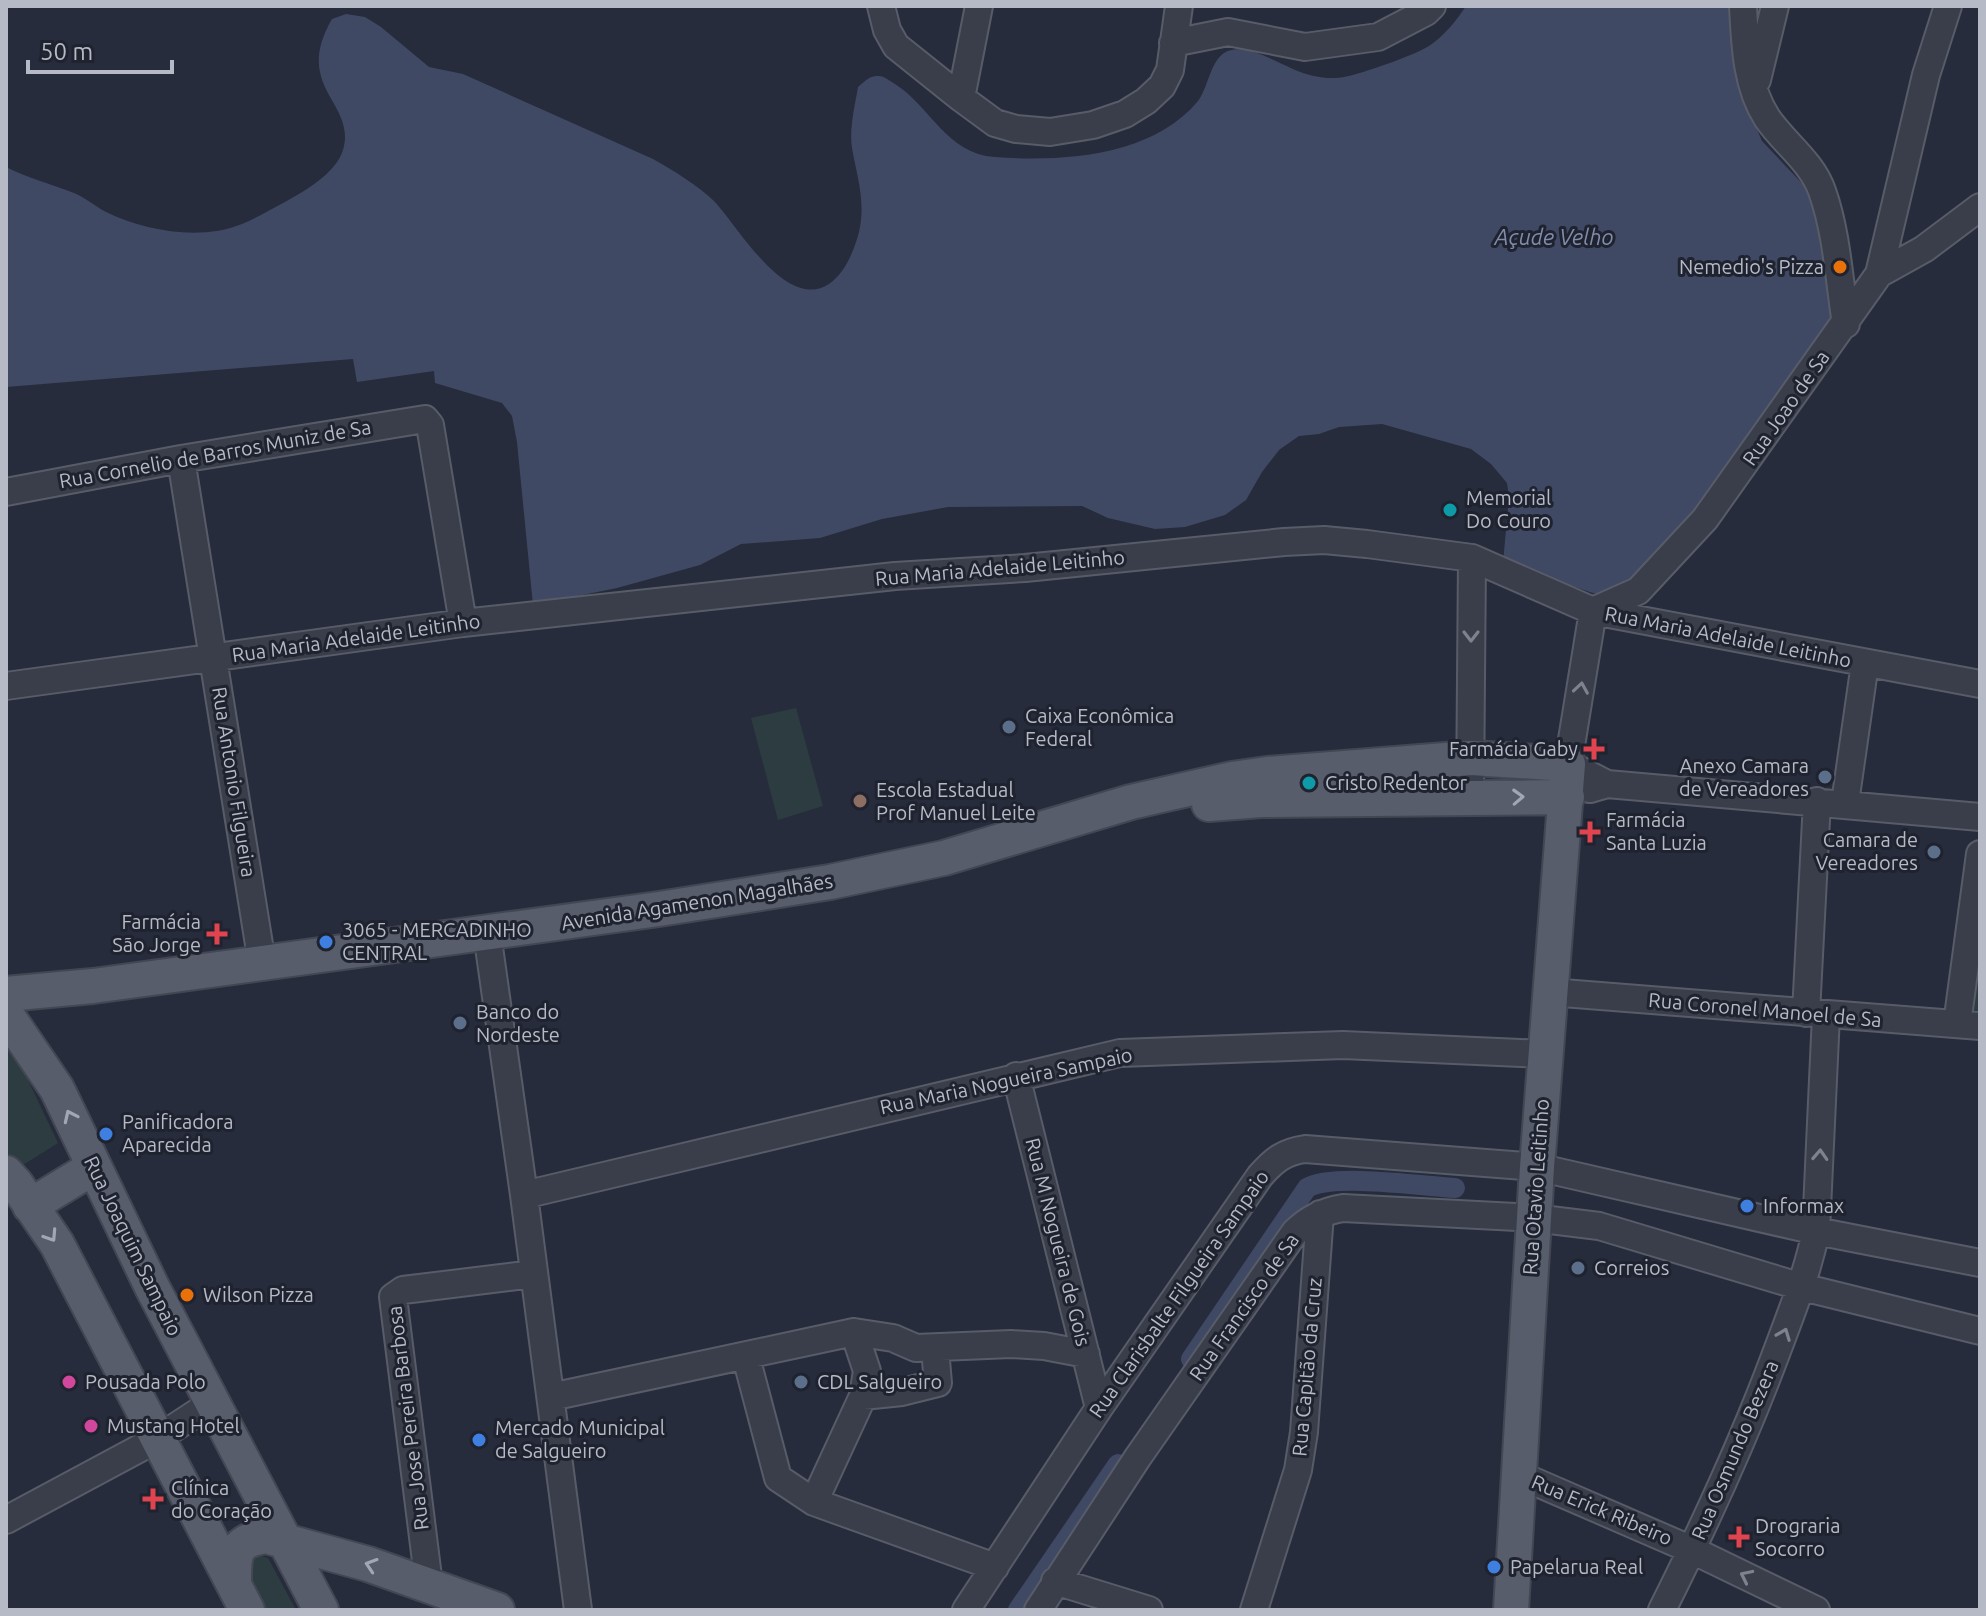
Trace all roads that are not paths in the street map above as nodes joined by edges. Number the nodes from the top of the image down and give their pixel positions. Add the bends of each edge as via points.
1 (881, 6) edge
2 (979, 6) edge
3 (1179, 6) edge
4 (1432, 6) edge
5 (1743, 6) edge
6 (1775, 6) edge
7 (1948, 6) edge
8 (1173, 43) junction
9 (1754, 90) junction
10 (961, 98) junction
11 (1980, 207) edge
12 (1879, 274) junction
13 (1846, 324) junction
14 (181, 459) junction
15 (6, 492) edge
16 (1472, 558) junction
17 (1593, 611) junction
18 (463, 623) junction
19 (214, 658) junction
20 (1865, 663) junction
21 (1980, 684) edge
22 (6, 686) edge
23 (1471, 758) junction
24 (1391, 764) junction
25 (1568, 781) junction
26 (1310, 785) junction
27 (1470, 798) junction
28 (1395, 799) junction
29 (1817, 801) junction
30 (1845, 803) junction
31 (1980, 817) edge
32 (1980, 854) edge
33 (487, 933) junction
34 (262, 963) junction
35 (93, 986) junction
36 (1550, 992) junction
37 (6, 994) edge
38 (6, 1014) edge
39 (1816, 1014) junction
40 (1968, 1025) edge
41 (1545, 1054) junction
42 (1016, 1076) junction
43 (94, 1167) junction
44 (1537, 1167) junction
45 (6, 1173) edge
46 (524, 1195) junction
47 (30, 1206) junction
48 (1320, 1214) junction
49 (1534, 1218) junction
50 (1816, 1231) junction
51 (1980, 1263) edge
52 (533, 1274) junction
53 (1802, 1287) junction
54 (1980, 1331) edge
55 (854, 1332) junction
56 (935, 1349) junction
57 (1086, 1354) junction
58 (746, 1357) junction
59 (863, 1396) junction
60 (551, 1397) junction
61 (212, 1403) junction
62 (1099, 1408) junction
63 (157, 1439) junction
64 (1517, 1474) junction
65 (814, 1502) junction
66 (6, 1520) edge
67 (286, 1539) junction
68 (1692, 1550) junction
69 (995, 1567) junction
70 (1055, 1581) junction
71 (429, 1585) junction
72 (241, 1597) edge
73 (321, 1610) edge
74 (497, 1610) edge
75 (578, 1610) edge
76 (966, 1610) edge
77 (1038, 1610) edge
78 (1149, 1610) edge
79 (1254, 1610) edge
80 (1511, 1610) edge
81 (1662, 1610) edge
82 (1816, 1610) edge

1 - 10 street via 896,46
2 - 10 street
3 - 8 street
4 - 8 street via 1378,37 1305,47 1228,32
5 - 9 street
6 - 9 street
7 - 12 street via 1926,75
8 - 10 street via 1162,86 1125,114 1093,125 1050,132 1016,129 995,123
9 - 13 street via 1768,120 1810,168 1821,189
11 - 12 street, Rua Joao de Sa via 1924,249
12 - 13 street, Rua Joao de Sa
13 - 17 street, Rua Joao de Sa via 1705,519 1638,591
14 - 15 street, Rua Cornelio de Barros Muniz de Sa
14 - 18 street, Rua Cornelio de Barros Muniz de Sa via 425,419
14 - 19 street, Rua Antonio Filgueira
16 - 17 street, Rua Maria Adelaide Leitinho
16 - 18 street, Rua Maria Adelaide Leitinho via 1324,540 1284,542 895,576
16 -> 23 street
17 - 20 street, Rua Maria Adelaide Leitinho
25 -> 17 street
18 - 19 street, Rua Maria Adelaide Leitinho
19 - 22 street, Rua Maria Adelaide Leitinho
19 - 34 street, Rua Antonio Filgueira
20 - 21 street, Rua Maria Adelaide Leitinho
20 - 30 street
23 - 24 main road, Avenida Agamenon Magalhães
23 - 25 main road, Avenida Agamenon Magalhães
23 - 27 street
24 - 26 main road, Avenida Agamenon Magalhães
24 - 28 main road
27 -> 25 main road, Avenida Agamenon Magalhães
25 - 29 street
25 - 36 main road, Rua Otavio Leitinho
26 - 28 main road, Avenida Agamenon Magalhães
26 - 33 main road, Avenida Agamenon Magalhães via 1267,774 1196,786 944,858 844,879
27 - 28 main road, Avenida Agamenon Magalhães
29 - 30 street
29 - 39 street, Rua Osmundo Bezera
30 - 31 street
32 - 40 street
33 - 34 main road, Avenida Agamenon Magalhães
33 - 46 street
34 - 35 main road, Avenida Agamenon Magalhães
35 - 37 main road
35 - 38 main road
36 - 39 street, Rua Coronel Manoel de Sa
36 - 41 main road, Rua Otavio Leitinho
43 -> 38 main road, Rua Joaquim Sampaio via 57,1089
39 - 40 street, Rua Coronel Manoel de Sa
50 -> 39 street, Rua Osmundo Bezera
41 - 42 street, Rua Maria Nogueira Sampaio via 1343,1045 1189,1049 1120,1053
41 - 44 main road, Rua Otavio Leitinho
42 - 46 street, Rua Maria Nogueira Sampaio
42 - 57 street, Rua M Nogueira de Gois
43 - 47 main road
43 - 61 main road, Rua Joaquim Sampaio
44 - 49 main road, Rua Otavio Leitinho
44 - 50 street, Rua Clarisbalte Filgueira Sampaio
44 - 62 street, Rua Clarisbalte Filgueira Sampaio via 1305,1149 1274,1159
45 - 47 main road
46 - 52 street
47 -> 63 main road via 57,1244
48 - 49 street via 1343,1208
48 - 70 street, Rua Francisco de Sa via 1295,1232
48 - 79 street, Rua Capitão da Cruz via 1300,1457
49 - 53 street via 1630,1233
49 - 64 main road, Rua Otavio Leitinho
50 - 51 street, Rua Clarisbalte Filgueira Sampaio
50 - 53 street, Rua Osmundo Bezera
52 - 60 street
52 - 71 street, Rua Jose Pereira Barbosa via 403,1290 393,1297
53 - 54 street
68 -> 53 street, Rua Osmundo Bezera via 1751,1420
55 - 56 street
55 - 58 street
55 - 59 street via 867,1371
56 - 57 street via 1011,1344
56 - 59 street via 938,1383
57 - 62 street, Rua M Nogueira de Gois
58 - 60 street
58 - 65 street via 778,1478
59 - 65 street
60 - 75 street
61 - 63 street
61 - 67 main road, Rua Joaquim Sampaio
62 - 69 street, Rua Clarisbalte Filgueira Sampaio
63 - 66 street
63 - 72 main road
64 - 68 street, Rua Erick Ribeiro
64 - 80 main road, Rua Otavio Leitinho
65 - 69 street
71 -> 67 main road
67 - 72 main road via 266,1536 241,1545 234,1555
67 - 73 main road, Rua Joaquim Sampaio
68 - 81 street, Rua Osmundo Bezera
82 -> 68 street, Rua Erick Ribeiro
69 - 76 street, Rua Clarisbalte Filgueira Sampaio
70 - 77 street, Rua Francisco de Sa
70 - 78 street
71 - 74 main road

